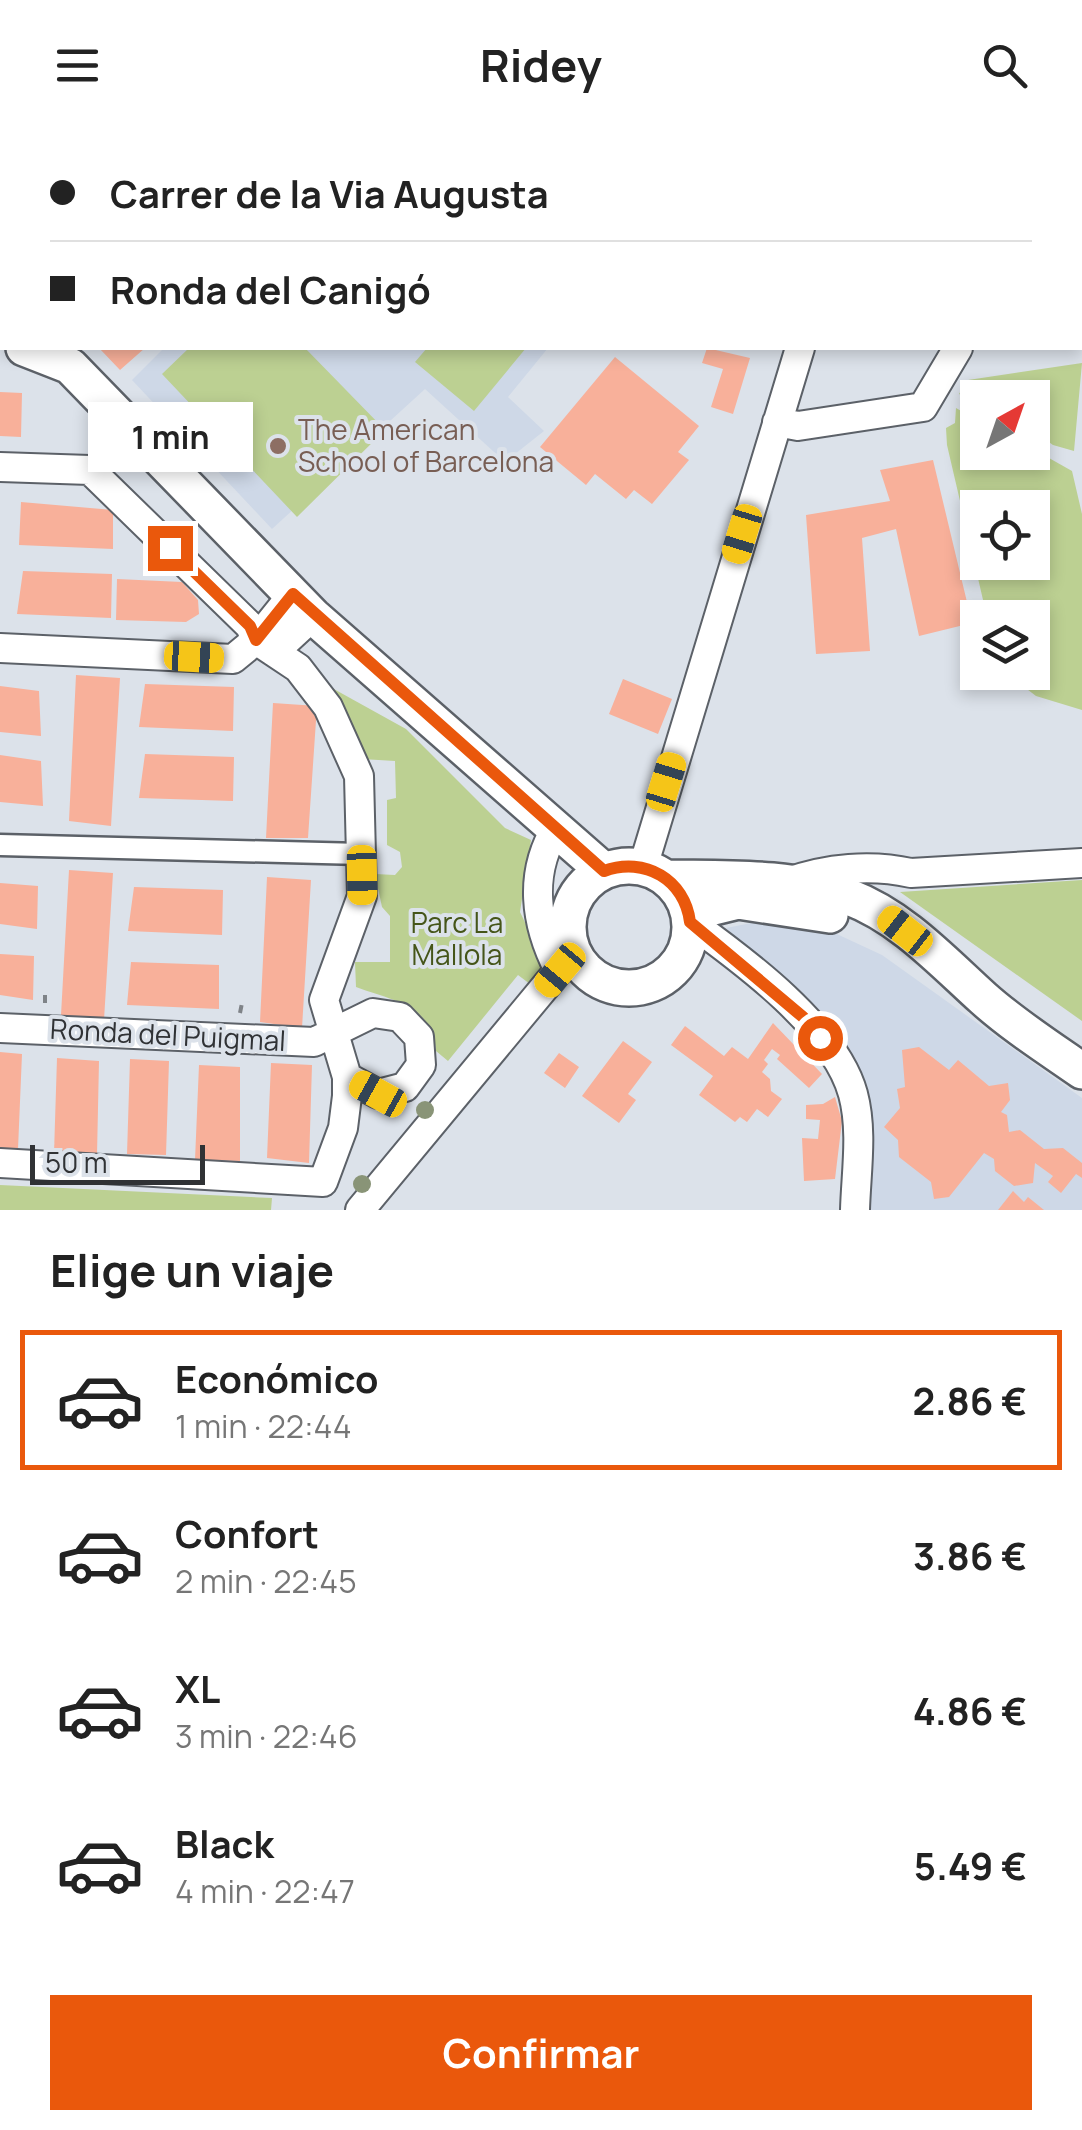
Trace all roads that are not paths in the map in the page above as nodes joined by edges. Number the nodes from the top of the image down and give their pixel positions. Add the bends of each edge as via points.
1 (33, 350) edge
2 (799, 350) edge
3 (957, 350) edge
4 (64, 357) edge
5 (776, 422) junction
6 (0, 467) edge
7 (303, 605) junction
8 (265, 646) junction
9 (0, 648) edge
10 (557, 827) junction
11 (0, 845) edge
12 (362, 854) junction
13 (1082, 863) edge
14 (604, 871) junction
15 (655, 873) junction
16 (912, 873) junction
17 (787, 882) junction
18 (883, 914) junction
19 (690, 918) junction
20 (568, 963) junction
21 (984, 1000) junction
22 (0, 1028) edge
23 (335, 1032) junction
24 (1082, 1071) edge
25 (347, 1077) junction
26 (0, 1163) edge
27 (360, 1210) edge
28 (855, 1210) edge

1 - 4 street
2 - 5 street
3 - 5 street via 923,407 798,426
4 - 7 street
5 - 15 street
6 - 8 street via 90,470
7 - 8 street
7 - 10 street
8 - 9 street via 233,659
8 - 12 street via 298,668 328,707 360,776
10 - 14 street
10 - 20 street via 542,854 537,902 542,938
11 - 12 street
12 - 23 street via 362,896 324,1000
13 - 16 street
14 - 15 street
14 - 20 street via 580,890 571,908
15 - 17 street
15 - 19 street
16 - 17 street via 818,872
16 - 18 street via 879,889 874,902
17 - 18 street via 848,897
18 - 21 street via 950,964
19 - 20 street via 682,960 652,984 604,983
19 - 21 street via 738,901 818,911 869,930
19 - 28 street via 803,1017 836,1060 852,1092 858,1128
20 - 27 street
21 - 24 street
22 - 23 street, Ronda del Puigmal via 258,1043 314,1042
23 - 25 street
23 - 25 street via 373,1013 400,1017 419,1038 421,1065 405,1087 378,1094
25 - 26 street via 343,1128 323,1182

